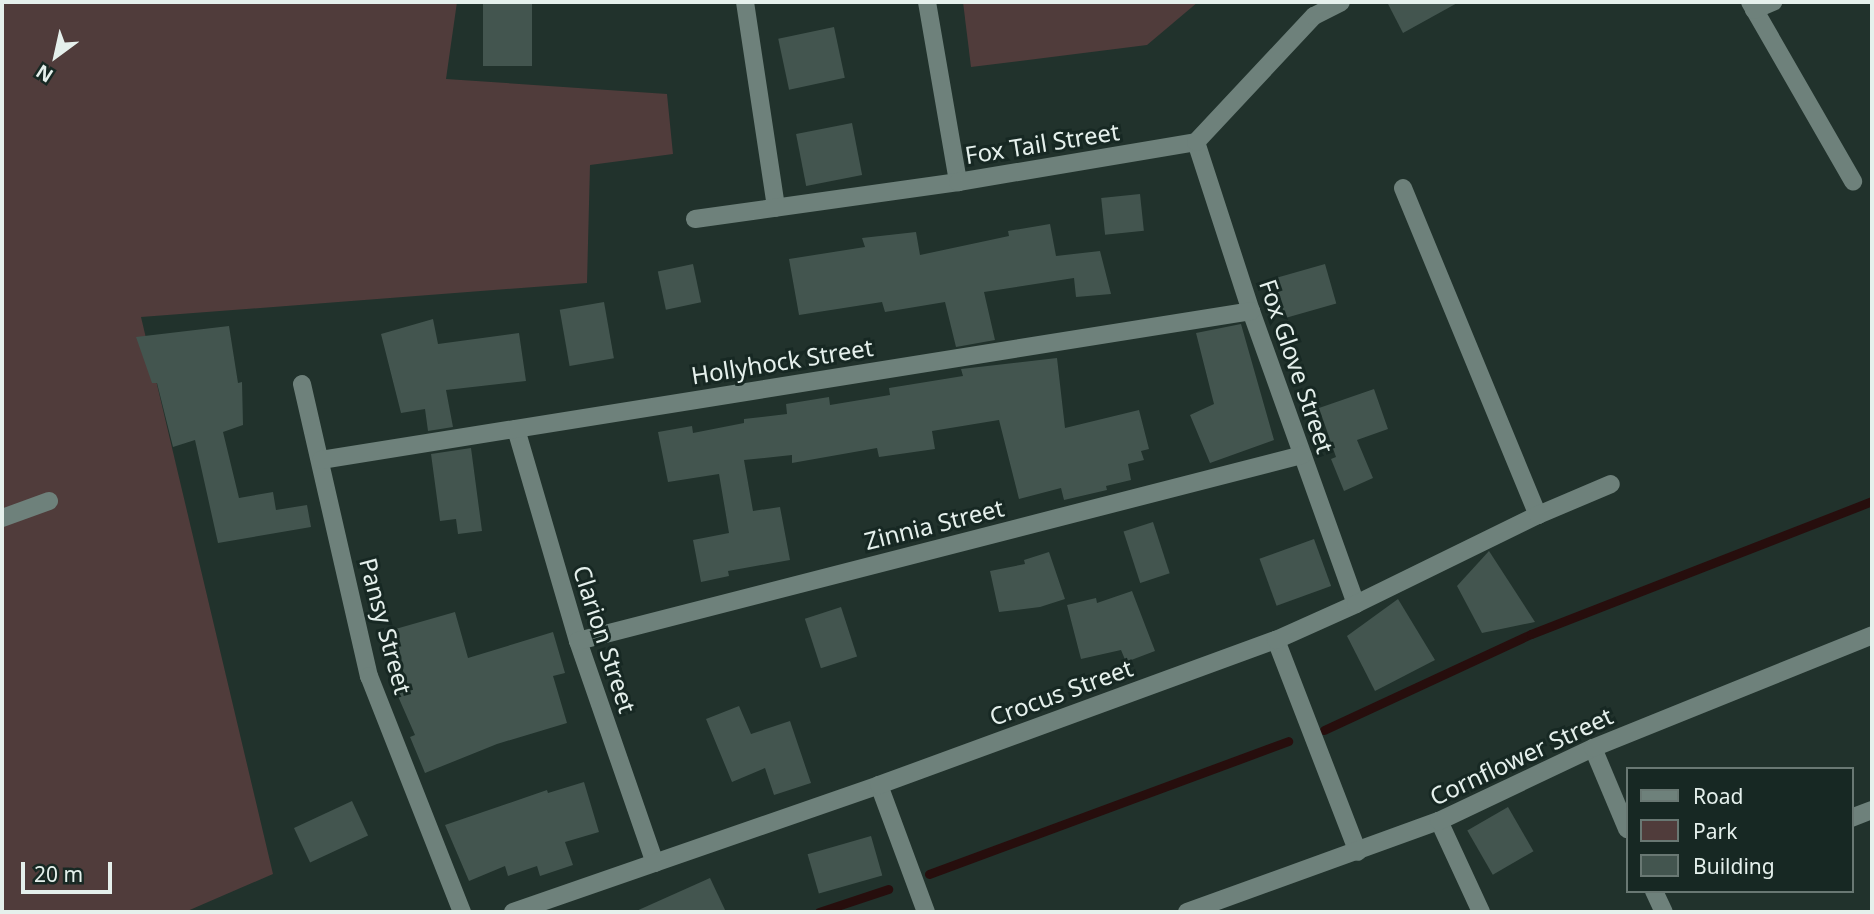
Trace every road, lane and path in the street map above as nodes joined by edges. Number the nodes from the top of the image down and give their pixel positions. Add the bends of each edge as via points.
1 (746, 2) edge
2 (927, 2) edge
3 (1341, 2) edge
4 (1773, 2) edge
5 (1752, 6) edge
6 (1313, 9) edge
7 (1196, 142) junction
8 (958, 181) junction
9 (1853, 181) dead end
10 (1403, 188) dead end
11 (776, 208) junction
12 (695, 219) dead end
13 (1251, 311) junction
14 (302, 384) dead end
15 (516, 429) junction
16 (1302, 455) junction
17 (321, 460) junction
18 (1611, 484) dead end
19 (49, 501) dead end
20 (1538, 515) junction
21 (2, 518) edge
22 (1356, 604) junction
23 (1872, 635) edge
24 (1276, 640) junction
25 (578, 641) junction
26 (1593, 748) junction
27 (879, 785) junction
28 (1872, 810) edge
29 (1853, 817) edge
30 (1439, 821) junction
31 (1626, 827) edge
32 (1358, 852) junction
33 (655, 863) junction
34 (461, 912) edge
35 (513, 912) edge
36 (926, 912) edge
37 (1187, 912) edge
38 (1481, 912) edge

1 - 11 street
2 - 8 street
3 - 6 street
4 - 5 street
5 - 9 street
6 - 7 street
7 - 8 street, Fox Tail Street
7 - 13 street, Fox Glove Street
8 - 11 street, Fox Tail Street
10 - 20 street
11 - 12 street, Fox Tail Street
13 - 15 street, Hollyhock Street
13 - 16 street, Fox Glove Street
14 - 17 street, Pansy Street
15 - 17 street, Hollyhock Street
15 - 25 street, Clarion Street
16 - 22 street, Fox Glove Street
16 - 25 street, Zinnia Street
17 - 34 street, Pansy Street via 369,676
18 - 20 street, Crocus Street
19 - 21 street
20 - 22 street, Crocus Street
22 - 24 street, Crocus Street
23 - 26 street, Cornflower Street
24 - 27 street, Crocus Street
24 - 32 street
25 - 33 street, Clarion Street
26 - 30 street, Cornflower Street
26 - 31 street
27 - 33 street, Crocus Street
27 - 36 street
28 - 29 street
30 - 32 street, Cornflower Street
30 - 38 street
32 - 37 street, Cornflower Street
33 - 35 street, Crocus Street

